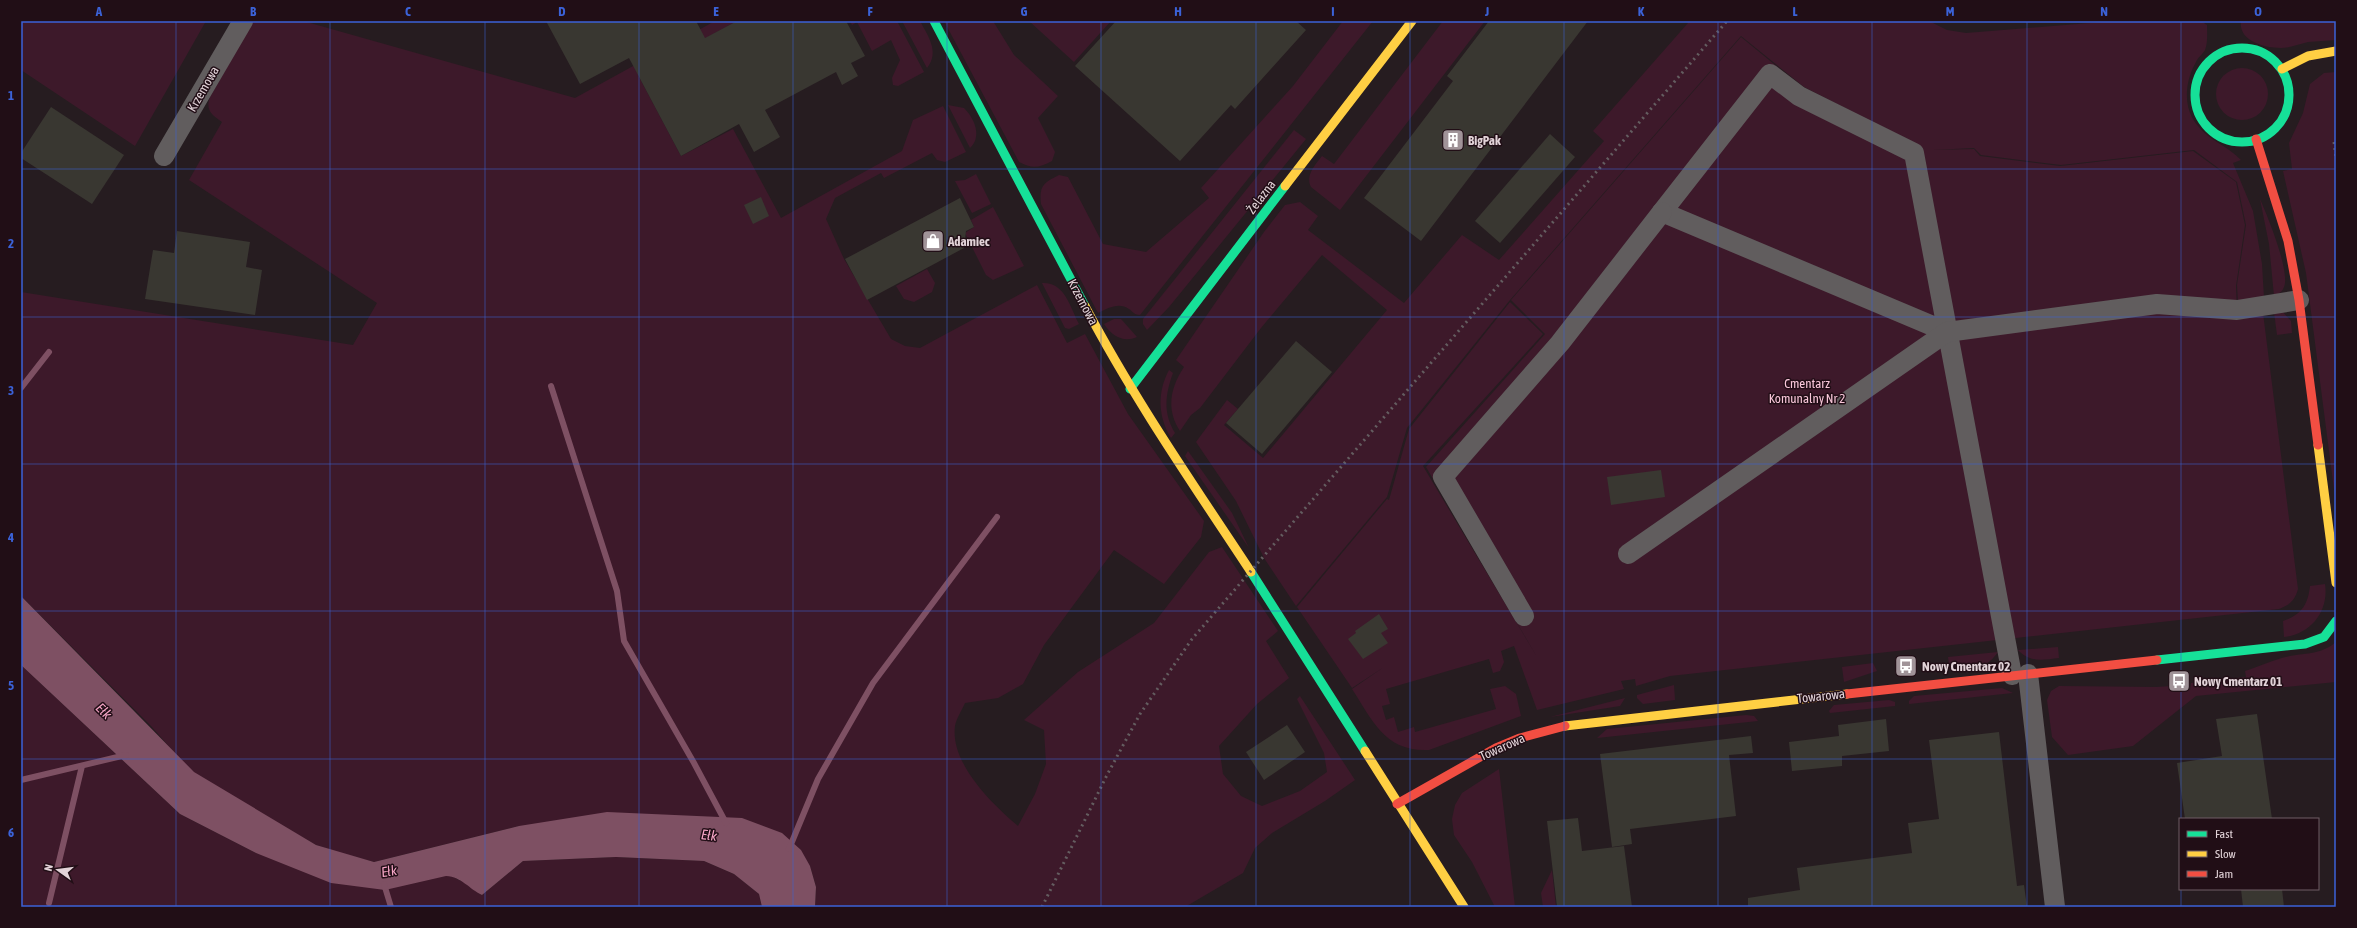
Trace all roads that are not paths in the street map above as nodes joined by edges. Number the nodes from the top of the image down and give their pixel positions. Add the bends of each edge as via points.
1 (243, 21) edge
2 (934, 21) edge
3 (1412, 21) edge
4 (2336, 51) edge
5 (2282, 69) junction
6 (2256, 139) junction
7 (164, 156) dead end
8 (1662, 212) junction
9 (2299, 300) junction
10 (1947, 332) junction
11 (1130, 389) junction
12 (1628, 554) dead end
13 (2336, 583) edge
14 (1524, 616) dead end
15 (2336, 621) edge
16 (2020, 674) junction
17 (1397, 804) junction
18 (1464, 907) edge
19 (2055, 907) edge

1 - 7 street, Krzemowa
2 - 11 street, Krzemowa
3 - 11 street, Żelazna
4 - 5 street via 2313,53
5 - 6 street via 2288,84 2289,101 2284,117 2274,130
5 - 6 street via 2266,54 2256,49 2240,47 2224,51 2210,59 2200,73 2195,88 2196,105 2202,120 2213,132 2228,140 2244,142
6 - 9 street via 2288,241
8 - 10 street
8 - 10 street via 1770,74 1799,96 1914,153
8 - 14 street via 1560,344 1443,477
9 - 10 street via 2237,310 2157,304
9 - 13 street
10 - 12 street
10 - 16 street
11 - 17 street, Krzemowa via 1251,571
15 - 16 street, Towarowa via 2331,632 2319,640 2305,644
16 - 17 street, Towarowa via 1596,721 1553,728 1496,748
16 - 19 street
17 - 18 street

